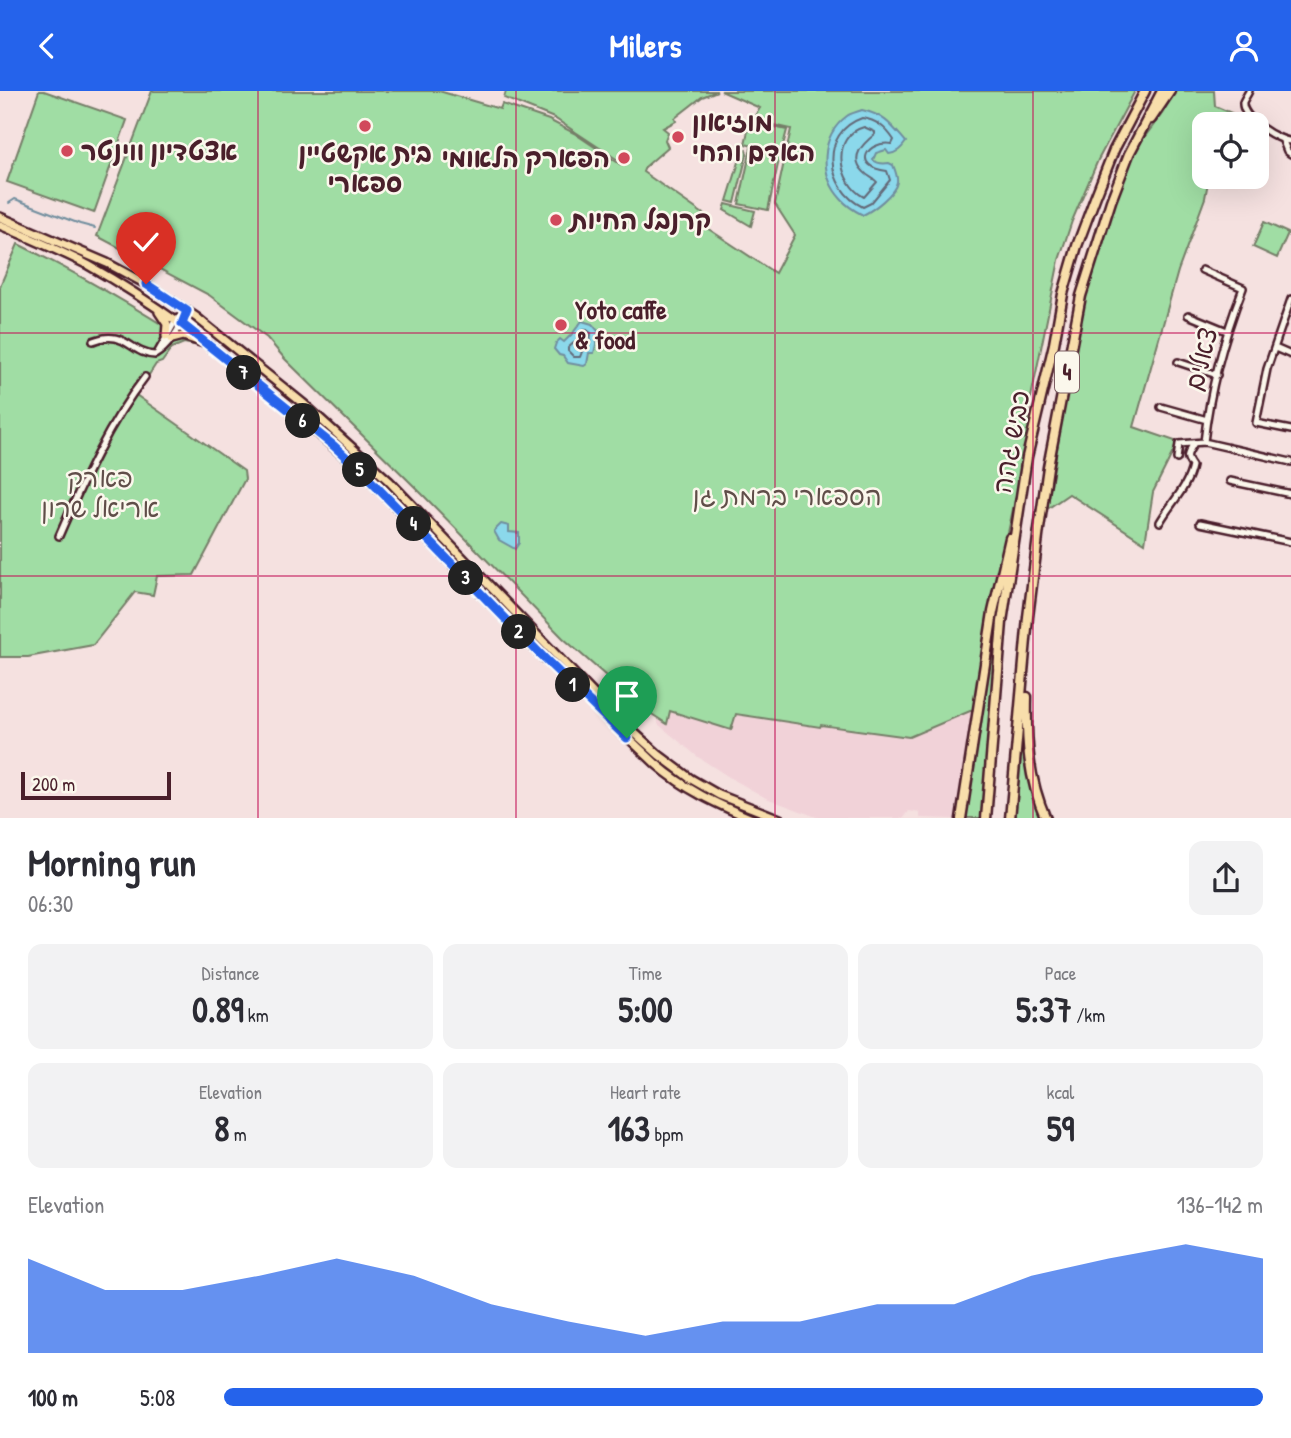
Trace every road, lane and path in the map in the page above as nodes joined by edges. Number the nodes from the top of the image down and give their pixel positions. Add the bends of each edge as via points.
1 (1145, 91) edge
2 (1162, 91) edge
3 (1170, 91) edge
4 (1249, 91) edge
5 (1139, 135) junction
6 (1283, 141) junction
7 (1291, 141) edge
8 (1291, 154) edge
9 (0, 217) edge
10 (0, 225) edge
11 (1202, 270) dead end
12 (1291, 299) edge
13 (154, 306) junction
14 (187, 311) junction
15 (1188, 314) dead end
16 (179, 322) junction
17 (1227, 331) junction
18 (169, 338) junction
19 (93, 341) dead end
20 (211, 346) junction
21 (1275, 348) junction
22 (1291, 355) edge
23 (1178, 362) dead end
24 (1217, 375) junction
25 (145, 377) dead end
26 (1161, 407) dead end
27 (1206, 420) junction
28 (1291, 430) edge
29 (1204, 442) junction
30 (1194, 443) junction
31 (1027, 457) junction
32 (1177, 459) dead end
33 (1291, 462) edge
34 (1230, 481) dead end
35 (1291, 494) edge
36 (1160, 522) dead end
37 (1200, 523) dead end
38 (59, 536) dead end
39 (1291, 542) edge
40 (1028, 617) junction
41 (752, 818) edge
42 (780, 818) edge
43 (959, 818) edge
44 (986, 818) edge
45 (1010, 818) edge
46 (1046, 818) edge

1 - 31 highway, כביש גהה / 4 via 1114,150 1077,246
2 - 5 highway, כביש גהה / 4
3 - 5 highway
4 - 6 street via 1243,101 1245,111
5 - 40 highway, כביש גהה / 4 via 1111,201 1082,296 1048,467
6 - 7 street
6 - 8 street
9 - 14 main road via 107,263
10 - 13 main road via 87,265
11 - 17 street, צאלים via 1243,288
12 - 21 street
13 - 16 main road
13 - 18 main road via 167,324
14 - 16 street
14 - 42 main road via 374,467 607,708 659,755 719,795
15 - 17 street
16 - 18 street
16 - 20 main road
17 - 24 street, צאלים
18 - 19 street via 157,355 119,339 104,336
18 - 20 main road via 187,337
20 - 41 main road via 361,471 544,658 673,779 709,801
21 - 22 street
21 - 28 street via 1256,423
23 - 24 street
24 - 27 street, צאלים
25 - 38 street via 98,453
26 - 27 street
27 - 29 street, צאלים
29 - 30 street
29 - 33 street
30 - 32 street via 1179,444
30 - 36 street via 1187,455 1192,470
31 - 43 highway via 993,612
31 - 44 highway, כביש גהה / 4 via 1002,622
34 - 35 street
37 - 39 street
40 - 45 highway, כביש גהה / 4
40 - 46 highway via 1028,759

